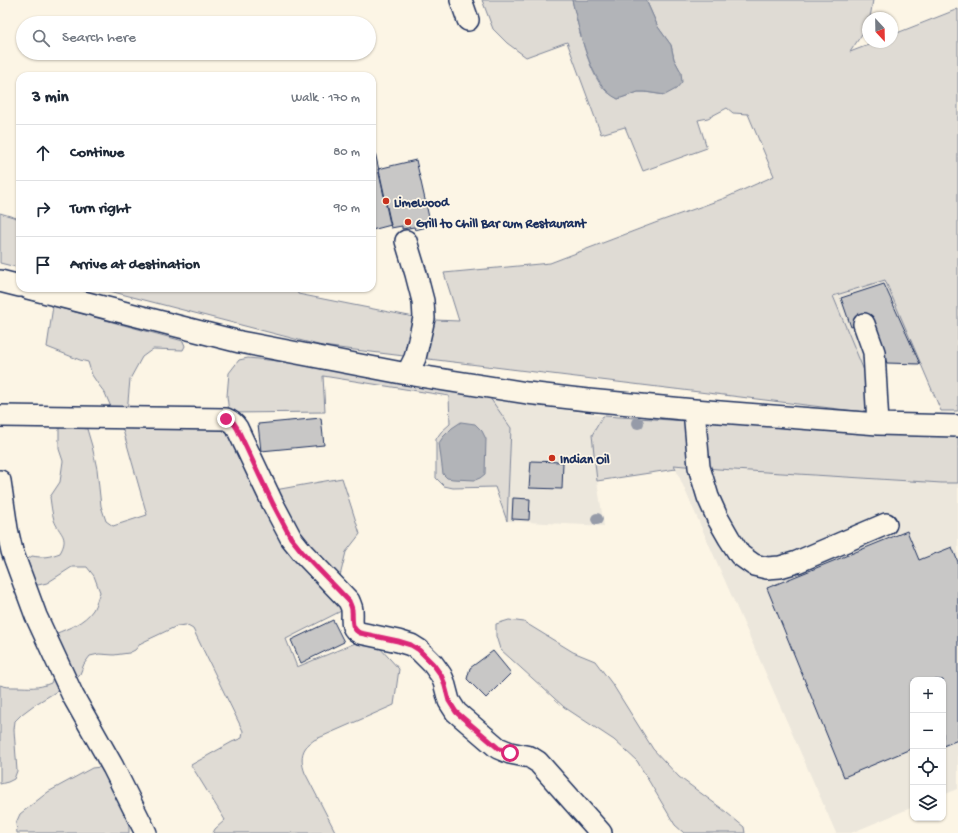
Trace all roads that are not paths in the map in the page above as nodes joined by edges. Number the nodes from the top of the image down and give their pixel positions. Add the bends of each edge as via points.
1 (461, 0) edge
2 (468, 20) dead end
3 (406, 241) dead end
4 (0, 281) edge
5 (16, 285) edge
6 (44, 292) edge
7 (864, 324) dead end
8 (411, 366) junction
9 (0, 416) edge
10 (695, 417) junction
11 (878, 424) junction
12 (958, 426) edge
13 (0, 481) edge
14 (886, 524) dead end
15 (146, 833) edge
16 (601, 833) edge

1 - 2 street
3 - 8 street via 423,301 424,318
4 - 5 street
6 - 8 street via 240,342
7 - 11 street via 873,348
8 - 10 street via 456,382
9 - 16 street via 226,419 233,422 291,538 349,601 355,630 411,645 419,650 441,675 449,701 456,712 498,748 530,757 538,762
10 - 11 street
10 - 14 street via 699,467 708,497 740,555 754,566 767,568 792,564
11 - 12 street
13 - 15 street via 12,551 36,616 73,696

